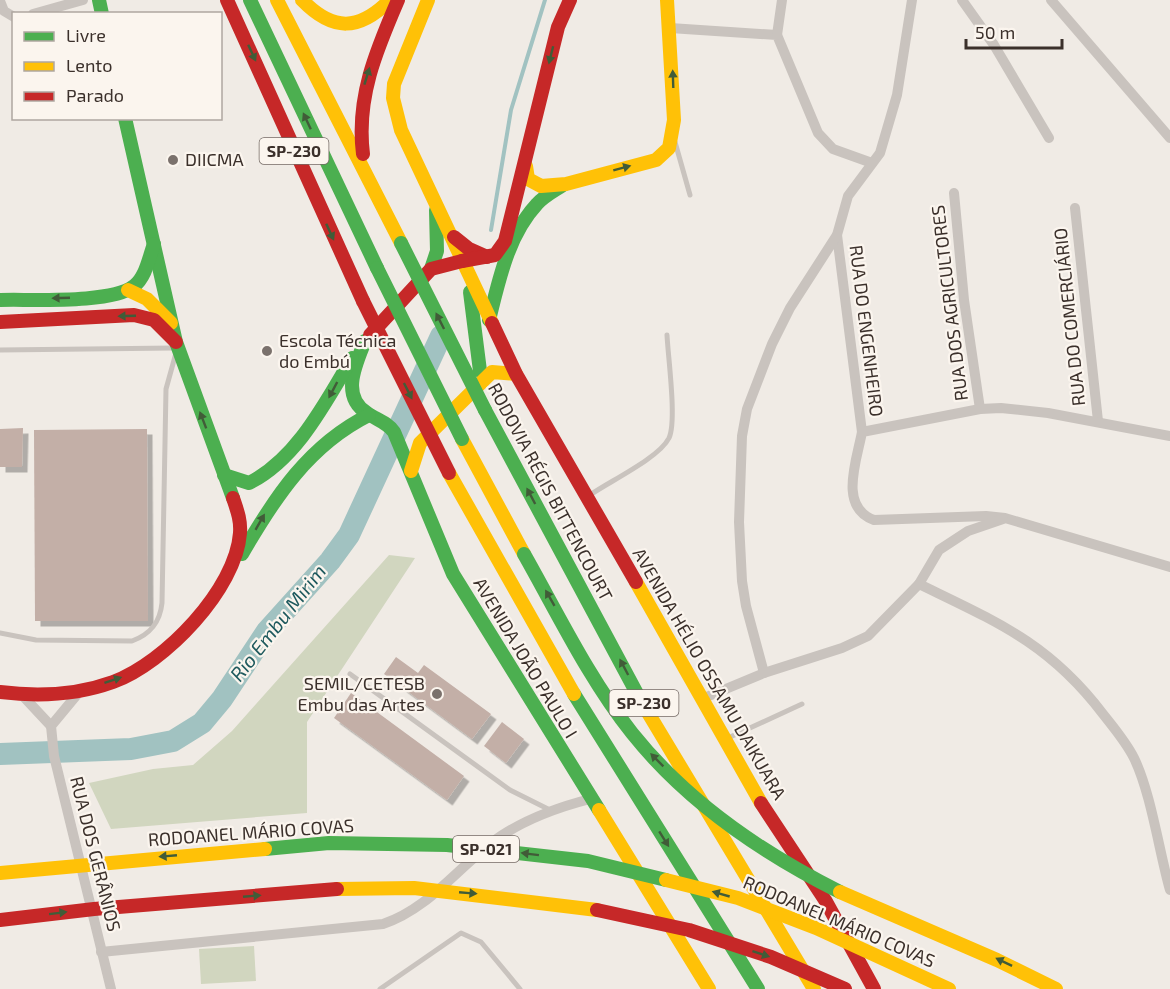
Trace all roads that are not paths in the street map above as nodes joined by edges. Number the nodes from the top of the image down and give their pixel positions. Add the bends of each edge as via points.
1 (83, 0) edge
2 (227, 0) edge
3 (250, 0) edge
4 (277, 0) edge
5 (302, 0) edge
6 (390, 0) edge
7 (398, 0) edge
8 (428, 0) edge
9 (570, 0) edge
10 (667, 0) edge
11 (782, 0) edge
12 (912, 0) edge
13 (962, 0) edge
14 (1051, 0) edge
15 (0, 1) edge
16 (40, 12) edge
17 (12, 16) edge
18 (670, 28) junction
19 (777, 35) junction
20 (125, 120) edge
21 (673, 137) junction
22 (1049, 138) dead end
23 (1170, 138) edge
24 (872, 163) junction
25 (526, 166) junction
26 (366, 174) junction
27 (566, 184) junction
28 (954, 193) dead end
29 (690, 195) dead end
30 (435, 200) junction
31 (1075, 208) dead end
32 (837, 235) junction
33 (453, 236) junction
34 (154, 244) junction
35 (487, 257) junction
36 (464, 264) junction
37 (431, 269) junction
38 (128, 290) junction
39 (0, 300) edge
40 (489, 320) junction
41 (0, 322) edge
42 (172, 323) junction
43 (667, 335) dead end
44 (365, 341) junction
45 (177, 345) junction
46 (0, 350) edge
47 (480, 371) junction
48 (516, 374) junction
49 (477, 388) junction
50 (980, 409) junction
51 (369, 415) junction
52 (1098, 422) junction
53 (862, 432) junction
54 (1170, 436) edge
55 (420, 443) junction
56 (398, 444) junction
57 (411, 471) junction
58 (224, 475) junction
59 (586, 498) junction
60 (1005, 518) junction
61 (1170, 567) edge
62 (231, 573) junction
63 (919, 584) junction
64 (0, 633) edge
65 (765, 673) junction
66 (350, 674) dead end
67 (81, 691) junction
68 (0, 692) edge
69 (23, 696) junction
70 (704, 698) junction
71 (802, 704) dead end
72 (51, 730) junction
73 (726, 739) junction
74 (590, 799) junction
75 (552, 811) junction
76 (0, 873) edge
77 (1170, 890) edge
78 (0, 921) edge
79 (101, 952) junction
80 (111, 989) edge
81 (380, 989) edge
82 (520, 989) edge
83 (709, 989) edge
84 (758, 989) edge
85 (814, 989) edge
86 (845, 989) edge
87 (874, 989) edge
88 (949, 989) edge
89 (1056, 989) edge

1 - 16 street
2 -> 84 main road, SP-230, bridge via 363,302 449,473 580,705
89 -> 3 main road, bridge via 981,951 817,880 752,841 698,800 649,753 602,689 462,439
4 - 26 main road, RODOVIA RÉGIS BITTENCOURT / SP-230
5 - 6 main road via 321,17 350,26 374,16
26 -> 7 main road via 359,110 373,56
8 - 30 main road, AVENIDA HÉLIO OSSAMU DAIKUARA via 399,68 393,98 401,130
9 -> 25 main road via 555,39
10 - 18 main road
11 - 19 street
12 - 24 street via 893,111 880,153
13 - 22 street via 994,45
14 - 23 street
15 - 17 street via 4,11
18 - 19 street
21 -> 18 main road
19 - 24 street via 818,133 833,149
20 - 34 main road
27 -> 21 main road via 656,159 669,148
21 - 29 lane
24 - 32 street via 848,196
25 - 27 main road via 528,179 536,185
25 - 35 main road via 506,241 495,255
85 -> 26 main road, RODOVIA RÉGIS BITTENCOURT / SP-230, bridge via 638,694 485,411
27 - 40 main road via 539,202 526,218 508,257
28 - 50 street, RUA DOS AGRICULTORES
30 - 33 main road, AVENIDA HÉLIO OSSAMU DAIKUARA
30 - 37 main road, AVENIDA HÉLIO OSSAMU DAIKUARA via 437,251
31 - 52 street, RUA DO COMERCIÁRIO
32 - 53 street, RUA DO ENGENHEIRO
32 - 65 street via 795,299 772,344 747,409 742,436 742,581
33 - 35 main road
33 - 36 main road, AVENIDA HÉLIO OSSAMU DAIKUARA
34 - 38 main road via 141,275
34 - 42 main road
35 - 36 main road
36 - 37 main road
36 - 40 main road, AVENIDA HÉLIO OSSAMU DAIKUARA
36 - 47 main road
37 - 44 main road
38 -> 39 main road via 92,297
38 - 42 main road via 147,299
40 - 47 main road
40 - 48 main road, AVENIDA HÉLIO OSSAMU DAIKUARA
45 -> 41 main road via 154,320 134,315
42 - 45 main road
43 - 59 lane via 672,420 669,438 651,456
44 - 51 main road, AVENIDA JOÃO PAULO I via 351,385 354,400
44 -> 58 main road via 344,368 313,423 267,474 249,483
45 - 46 lane
58 -> 45 main road
45 - 64 lane via 166,389 162,603 157,622 141,638 132,641 36,640
47 - 49 main road
48 - 49 main road via 494,370
48 - 59 main road, AVENIDA HÉLIO OSSAMU DAIKUARA
49 - 55 main road
50 - 52 street via 1048,413
50 - 53 street
51 - 56 main road, AVENIDA JOÃO PAULO I via 388,424
62 -> 51 main road via 285,483 335,432
52 - 54 street
53 - 60 street, RUA DO ENGENHEIRO via 852,495 856,509 865,517
55 - 56 main road
55 - 57 main road
56 - 57 main road, AVENIDA JOÃO PAULO I
57 - 74 main road, AVENIDA JOÃO PAULO I via 453,573
58 - 62 main road via 240,518 241,533
59 - 70 main road, AVENIDA HÉLIO OSSAMU DAIKUARA
60 - 61 street
60 - 63 street via 968,531 939,550
67 -> 62 main road via 149,663 177,639
63 - 65 street via 868,636
63 - 77 street via 1020,635 1065,669 1090,697 1134,758
65 - 70 street
66 - 75 lane via 510,790
67 - 69 main road
67 - 72 street
68 - 69 main road
69 - 72 street
70 - 73 main road, AVENIDA HÉLIO OSSAMU DAIKUARA
71 - 73 lane
72 - 79 street, RUA DOS GERÂNIOS
73 - 87 main road, AVENIDA HÉLIO OSSAMU DAIKUARA via 755,793 825,900
74 - 75 street
74 - 83 main road, AVENIDA JOÃO PAULO I
75 - 79 street via 499,837 418,907 383,924
88 -> 76 main road, RODOANEL MÁRIO COVAS / SP-021, bridge via 846,941 738,898 588,861 447,844 329,843
78 -> 86 main road, bridge via 268,895 414,888 584,907 689,930 771,957
79 - 80 street, RUA DOS GERÂNIOS
81 - 82 lane via 461,933 481,942

